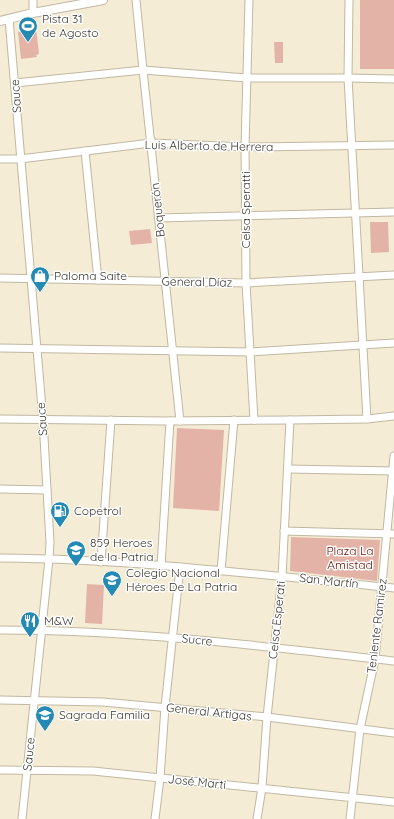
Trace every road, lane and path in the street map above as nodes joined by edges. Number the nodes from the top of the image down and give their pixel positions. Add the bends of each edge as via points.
1 (32, 0) edge
2 (103, 0) edge
3 (136, 0) edge
4 (249, 0) edge
5 (349, 0) edge
6 (33, 13) junction
7 (9, 19) junction
8 (0, 21) edge
9 (143, 70) junction
10 (247, 78) junction
11 (348, 78) junction
12 (394, 79) edge
13 (15, 83) junction
14 (151, 143) junction
15 (394, 144) edge
16 (352, 145) junction
17 (245, 147) junction
18 (85, 151) junction
19 (0, 159) edge
20 (20, 160) junction
21 (394, 212) edge
22 (355, 213) junction
23 (246, 216) junction
24 (159, 218) junction
25 (394, 275) edge
26 (359, 276) junction
27 (0, 278) edge
28 (30, 279) junction
29 (98, 280) junction
30 (165, 281) junction
31 (246, 283) junction
32 (394, 343) edge
33 (362, 345) junction
34 (0, 348) edge
35 (36, 348) junction
36 (173, 351) junction
37 (250, 352) junction
38 (394, 416) edge
39 (0, 419) edge
40 (367, 419) junction
41 (43, 420) junction
42 (111, 420) junction
43 (234, 420) junction
44 (254, 420) junction
45 (290, 420) junction
46 (168, 421) junction
47 (180, 421) junction
48 (394, 456) edge
49 (288, 469) junction
50 (393, 471) edge
51 (0, 489) edge
52 (47, 490) junction
53 (284, 531) junction
54 (390, 534) edge
55 (0, 558) edge
56 (49, 559) junction
57 (101, 562) junction
58 (161, 566) junction
59 (180, 567) junction
60 (221, 571) junction
61 (282, 577) junction
62 (382, 587) junction
63 (394, 588) edge
64 (0, 630) edge
65 (41, 630) junction
66 (172, 638) junction
67 (274, 648) junction
68 (375, 659) junction
69 (394, 661) edge
70 (0, 700) edge
71 (34, 700) junction
72 (165, 708) junction
73 (267, 717) junction
74 (360, 729) junction
75 (394, 733) edge
76 (0, 770) edge
77 (27, 770) junction
78 (160, 778) junction
79 (262, 788) junction
80 (353, 798) junction
81 (394, 802) edge
82 (22, 819) edge
83 (155, 819) edge
84 (257, 819) edge
85 (350, 819) edge

1 - 6 street
2 - 6 main road
3 - 9 street, Boquerón
4 - 10 street, Celsa Speratti
5 - 11 street
6 - 7 main road
7 - 8 main road
7 - 13 street, Sauce
9 - 10 street
9 - 13 street
9 - 14 street, Boquerón
10 - 11 street
10 - 17 street, Celsa Speratti
11 - 12 street
11 - 16 street
13 - 20 street, Sauce
14 - 17 street, Luis Alberto de Herrera
14 - 18 street, Luis Alberto de Herrera
14 - 24 street, Boquerón
15 - 16 street, Luis Alberto de Herrera
16 - 17 street, Luis Alberto de Herrera
16 - 22 street
17 - 23 street, Celsa Speratti
18 - 20 street, Luis Alberto de Herrera
18 - 29 street
19 - 20 street, Luis Alberto de Herrera
20 - 28 street, Sauce
21 - 22 street
22 - 23 street
22 - 26 street
23 - 24 street
23 - 31 street, Celsa Speratti
24 - 30 street, Boquerón
25 - 26 street, General Díaz
26 - 31 street, General Díaz
26 - 33 street
27 - 28 street, General Díaz
28 - 29 street, General Díaz
28 - 35 street, Sauce
29 - 30 street, General Díaz
30 - 31 street, General Díaz
30 - 36 street, Boquerón
31 - 37 street, Celsa Speratti
32 - 33 street
33 - 37 street
33 - 40 street
34 - 35 street
35 - 36 street
35 - 41 street, Sauce
36 - 37 street
36 - 47 street, Boquerón
37 - 44 street, Celsa Speratti
38 - 40 street
39 - 41 street
40 - 45 street
41 - 42 street
41 - 52 street, Sauce
42 - 46 street
42 - 57 street
43 - 44 street
43 - 47 street
43 - 60 street
44 - 45 street
45 - 49 street, Celsa Esperati
46 - 47 street
46 - 58 street
48 - 50 street, Teniente Ramirez
49 - 50 street
49 - 53 street, Celsa Esperati
50 - 54 street, Teniente Ramirez
51 - 52 street
52 - 56 street, Sauce
53 - 54 street
53 - 61 street, Celsa Esperati
54 - 62 street, Teniente Ramirez
55 - 56 street, San Martín
56 - 57 street, San Martín
56 - 65 street, Sauce
57 - 58 street, San Martín
58 - 59 street, San Martín
59 - 60 street, San Martín
59 - 66 street
60 - 61 street, San Martín
61 - 62 street, San Martín
61 - 67 street, Celsa Esperati
62 - 63 street, San Martín
62 - 68 street, Teniente Ramirez
64 - 65 street, Sucre
65 - 66 street, Sucre
65 - 71 street, Sauce
66 - 67 street, Sucre
66 - 72 street
67 - 68 street, Sucre
67 - 73 street, Celsa Esperati
68 - 69 street, Sucre
68 - 74 street, Teniente Ramirez
70 - 71 street, General Artigas
71 - 72 street, General Artigas via 103,702
71 - 77 street, Sauce
72 - 73 street, General Artigas
72 - 78 street
73 - 74 street, General Artigas
73 - 79 street, Celsa Esperati
74 - 75 street, General Artigas
74 - 80 street, Teniente Ramirez
76 - 77 street, José Marti
77 - 78 street, José Marti via 93,771
77 - 82 street, Sauce
78 - 79 street, José Marti
78 - 83 street
79 - 80 street, José Marti
79 - 84 street, Celsa Esperati
80 - 81 street, José Marti
80 - 85 street, Teniente Ramirez

